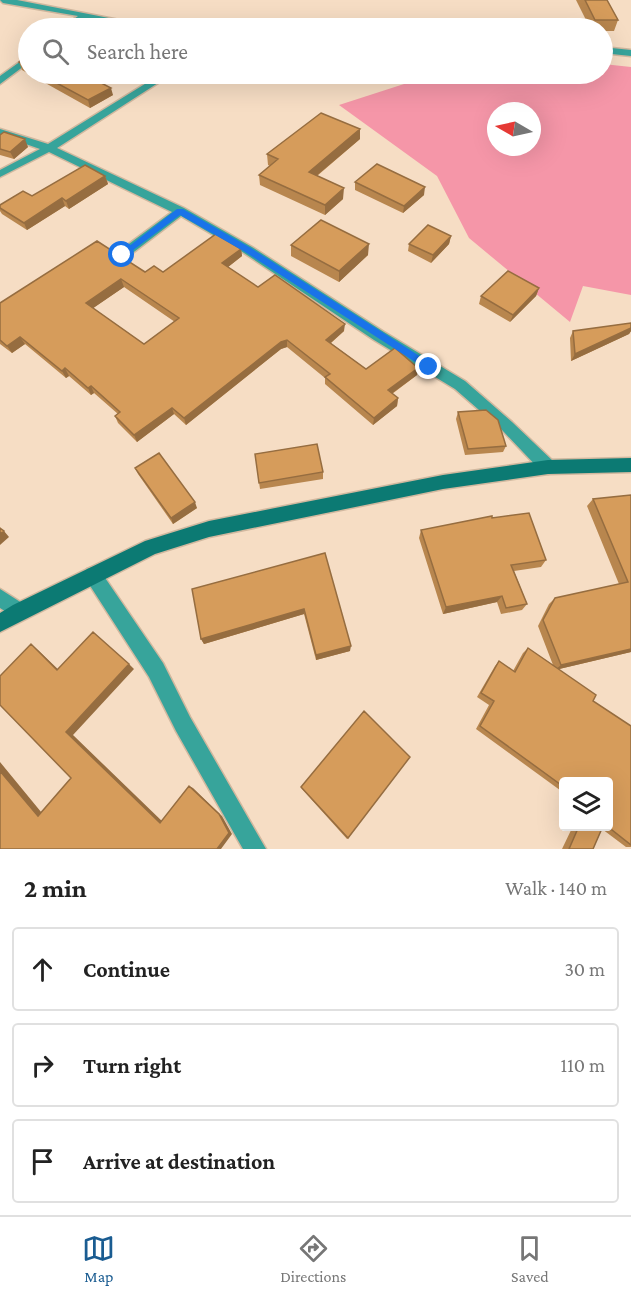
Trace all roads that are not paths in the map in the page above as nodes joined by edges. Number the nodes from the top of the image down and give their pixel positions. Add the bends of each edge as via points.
1 (3, 0) edge
2 (85, 16) junction
3 (82, 18) edge
4 (97, 18) edge
5 (613, 52) edge
6 (631, 53) edge
7 (18, 67) edge
8 (0, 81) edge
9 (151, 84) edge
10 (0, 132) edge
11 (49, 148) junction
12 (0, 174) edge
13 (180, 211) junction
14 (122, 255) edge
15 (631, 465) edge
16 (548, 467) junction
17 (93, 575) junction
18 (0, 598) edge
19 (19, 610) junction
20 (0, 623) edge
21 (255, 849) edge

1 - 2 street
2 - 3 street
2 - 4 street
5 - 6 street
7 - 8 street
9 - 11 street
10 - 11 street
11 - 12 street
11 - 13 street
13 - 14 street
13 - 16 street via 460,385
15 - 16 street
16 - 17 street via 443,482 209,529 151,547
17 - 19 street
17 - 21 street via 156,670
18 - 19 street
19 - 20 street

